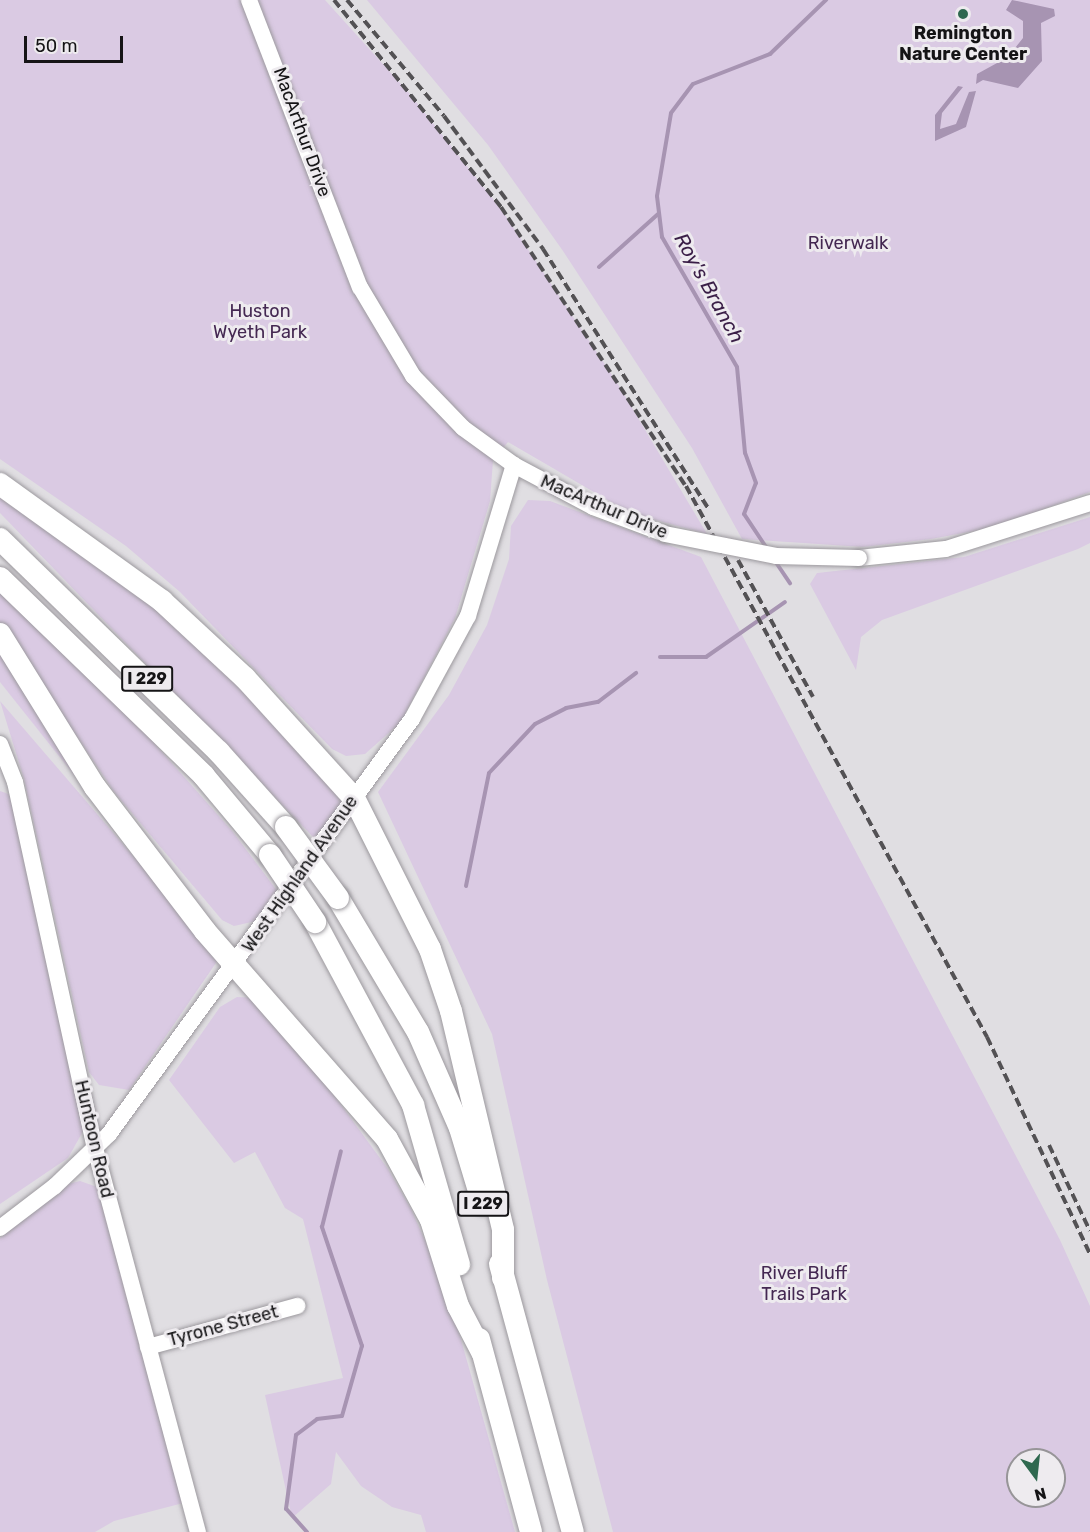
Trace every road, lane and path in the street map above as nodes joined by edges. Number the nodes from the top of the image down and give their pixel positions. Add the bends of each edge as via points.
1 (249, 0) edge
2 (514, 465) junction
3 (0, 484) edge
4 (1090, 503) edge
5 (0, 539) edge
6 (0, 578) edge
7 (0, 634) edge
8 (0, 744) edge
9 (354, 798) junction
10 (235, 965) junction
11 (96, 1148) junction
12 (0, 1228) edge
13 (503, 1278) junction
14 (297, 1306) dead end
15 (148, 1347) junction
16 (482, 1352) junction
17 (198, 1532) edge
18 (531, 1532) edge
19 (573, 1532) edge

1 - 2 street, MacArthur Drive via 360,287 394,350 463,428
2 - 4 street, MacArthur Drive, bridge via 584,502 665,534 776,556 859,558 946,549
2 - 9 street, West Highland Avenue via 454,648 412,719
3 - 9 highway via 162,601 245,678
5 - 13 highway, I 229, bridge via 219,752 286,827 338,898 387,975 439,1078 472,1165
6 - 16 highway, I 229, bridge via 204,776 270,855 315,922 413,1106
7 - 10 highway via 95,787
8 - 11 street, Huntoon Road via 15,782
9 - 10 street, West Highland Avenue
9 - 13 highway via 430,949 451,1011 503,1230
10 - 11 street, West Highland Avenue
10 - 16 highway via 387,1139 430,1220 458,1306
11 - 12 street, West Highland Avenue
11 - 15 street, Huntoon Road
13 - 19 highway, I 229
14 - 15 street, Tyrone Street
15 - 17 street, Huntoon Road
16 - 18 highway, I 229

